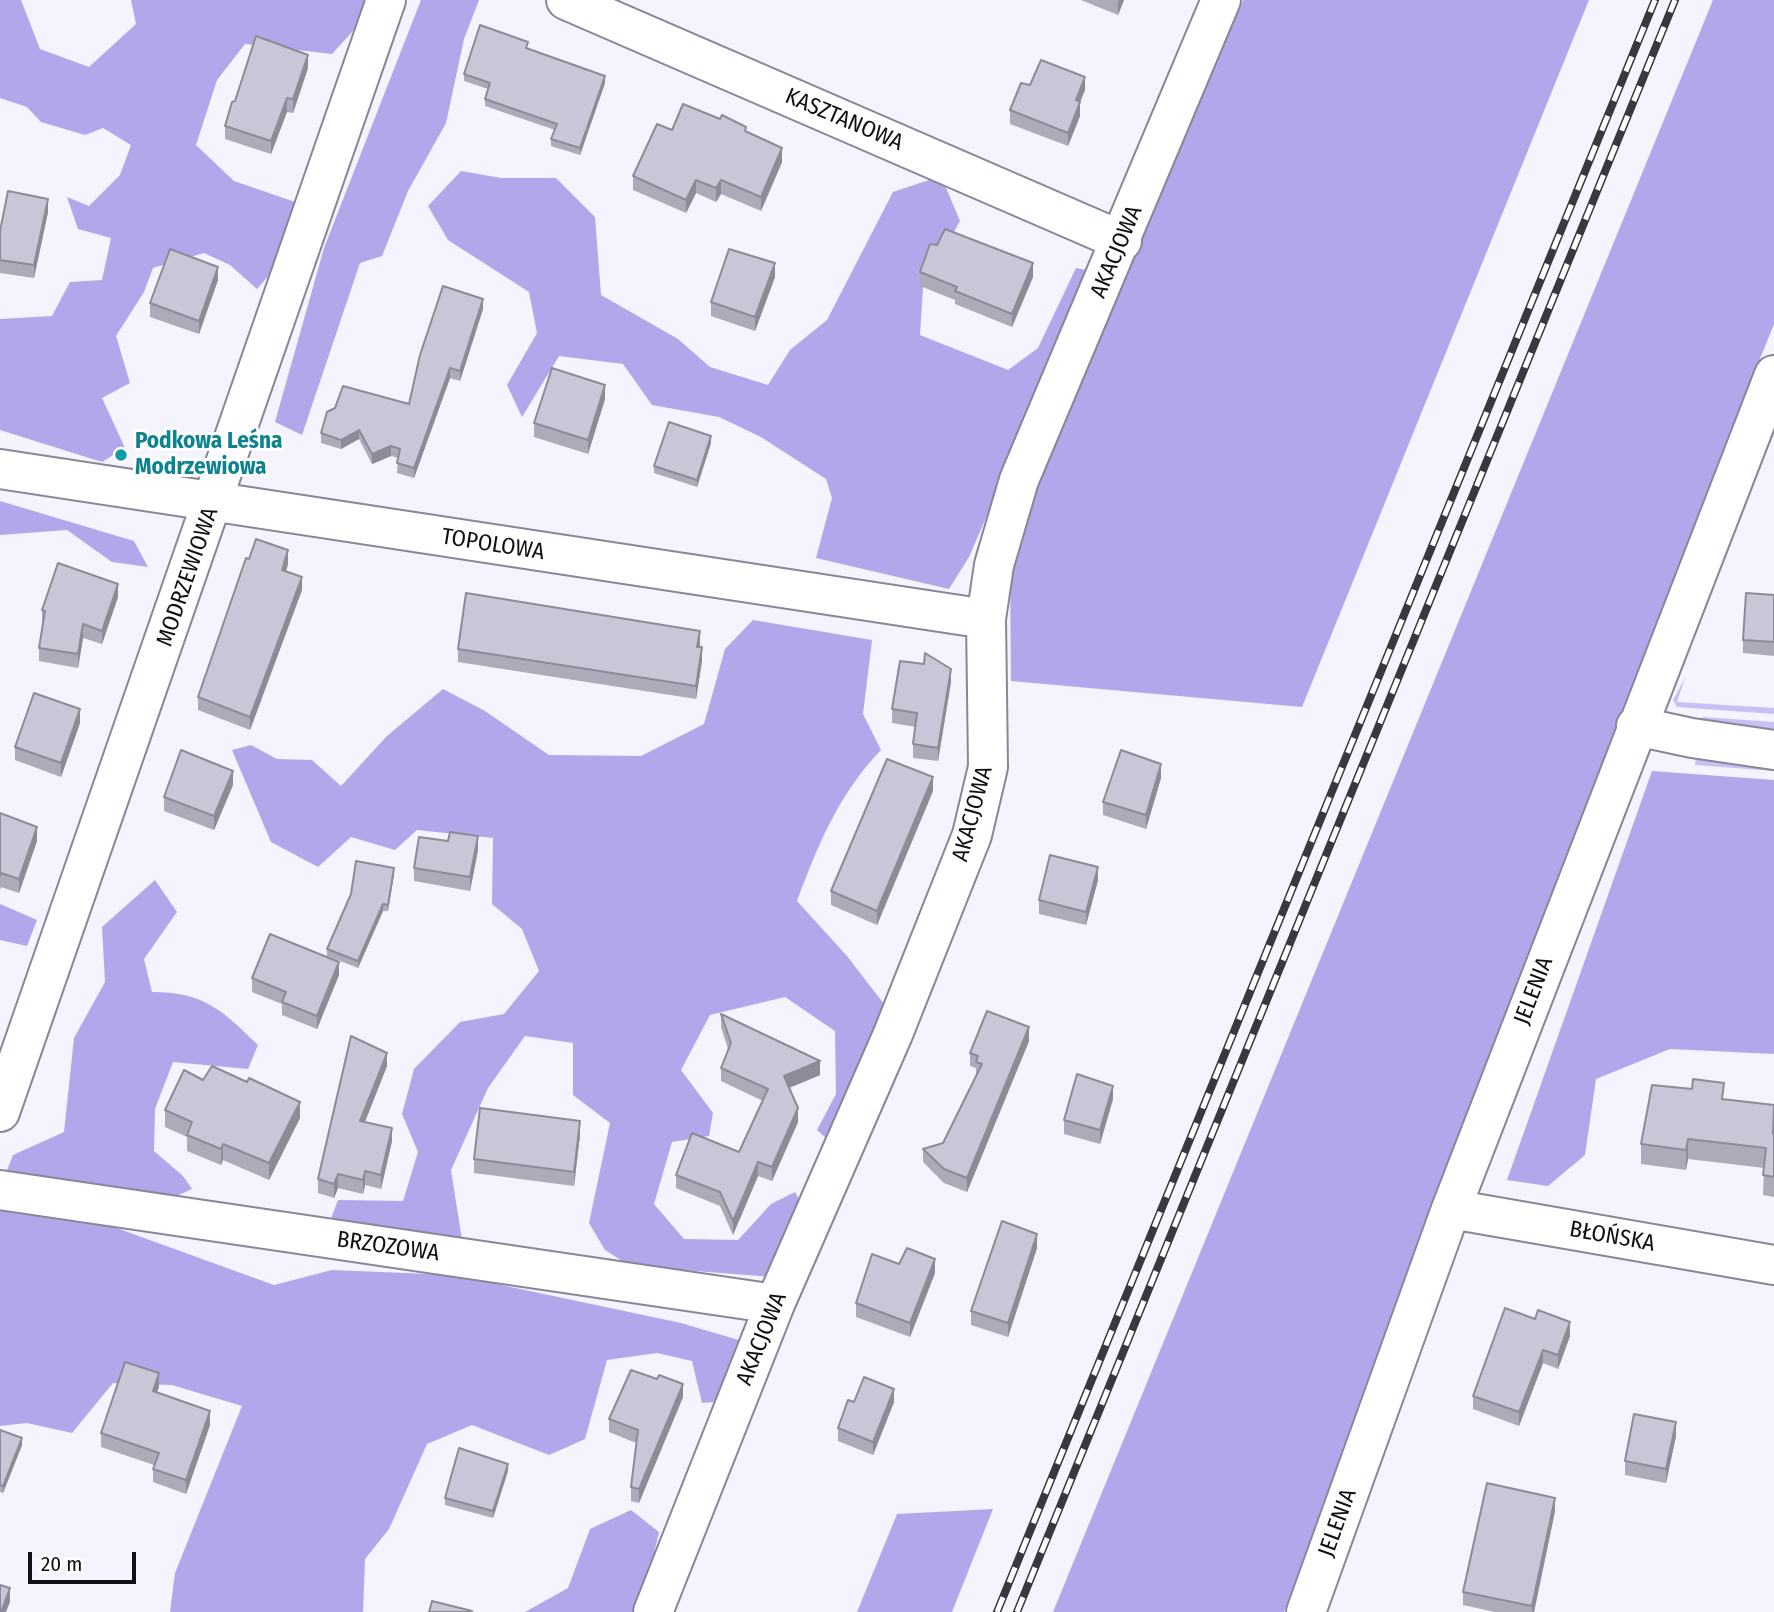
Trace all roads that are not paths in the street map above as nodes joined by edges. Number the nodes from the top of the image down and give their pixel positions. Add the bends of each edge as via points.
1 (386, 0) edge
2 (566, 0) edge
3 (1222, 0) edge
4 (1122, 241) junction
5 (1774, 375) edge
6 (0, 469) edge
7 (214, 503) junction
8 (986, 619) junction
9 (1636, 726) junction
10 (1774, 750) edge
11 (0, 1112) edge
12 (0, 1189) edge
13 (1451, 1209) junction
14 (1774, 1265) edge
15 (775, 1304) junction
16 (653, 1612) edge
17 (1306, 1612) edge

1 - 7 street, MODRZEWIOWA
2 - 4 street, KASZTANOWA
3 - 4 street, AKACJOWA
4 - 8 street, AKACJOWA via 1019,480 994,565
5 - 9 street, JELENIA
6 - 7 street, TOPOLOWA
7 - 8 street, TOPOLOWA
7 - 11 street, MODRZEWIOWA
8 - 15 street, AKACJOWA via 988,767 972,835 893,1034
9 - 10 street
9 - 13 street, JELENIA
12 - 15 street, BRZOZOWA
13 - 14 street, BŁOŃSKA
13 - 17 street, JELENIA
15 - 16 street, AKACJOWA

